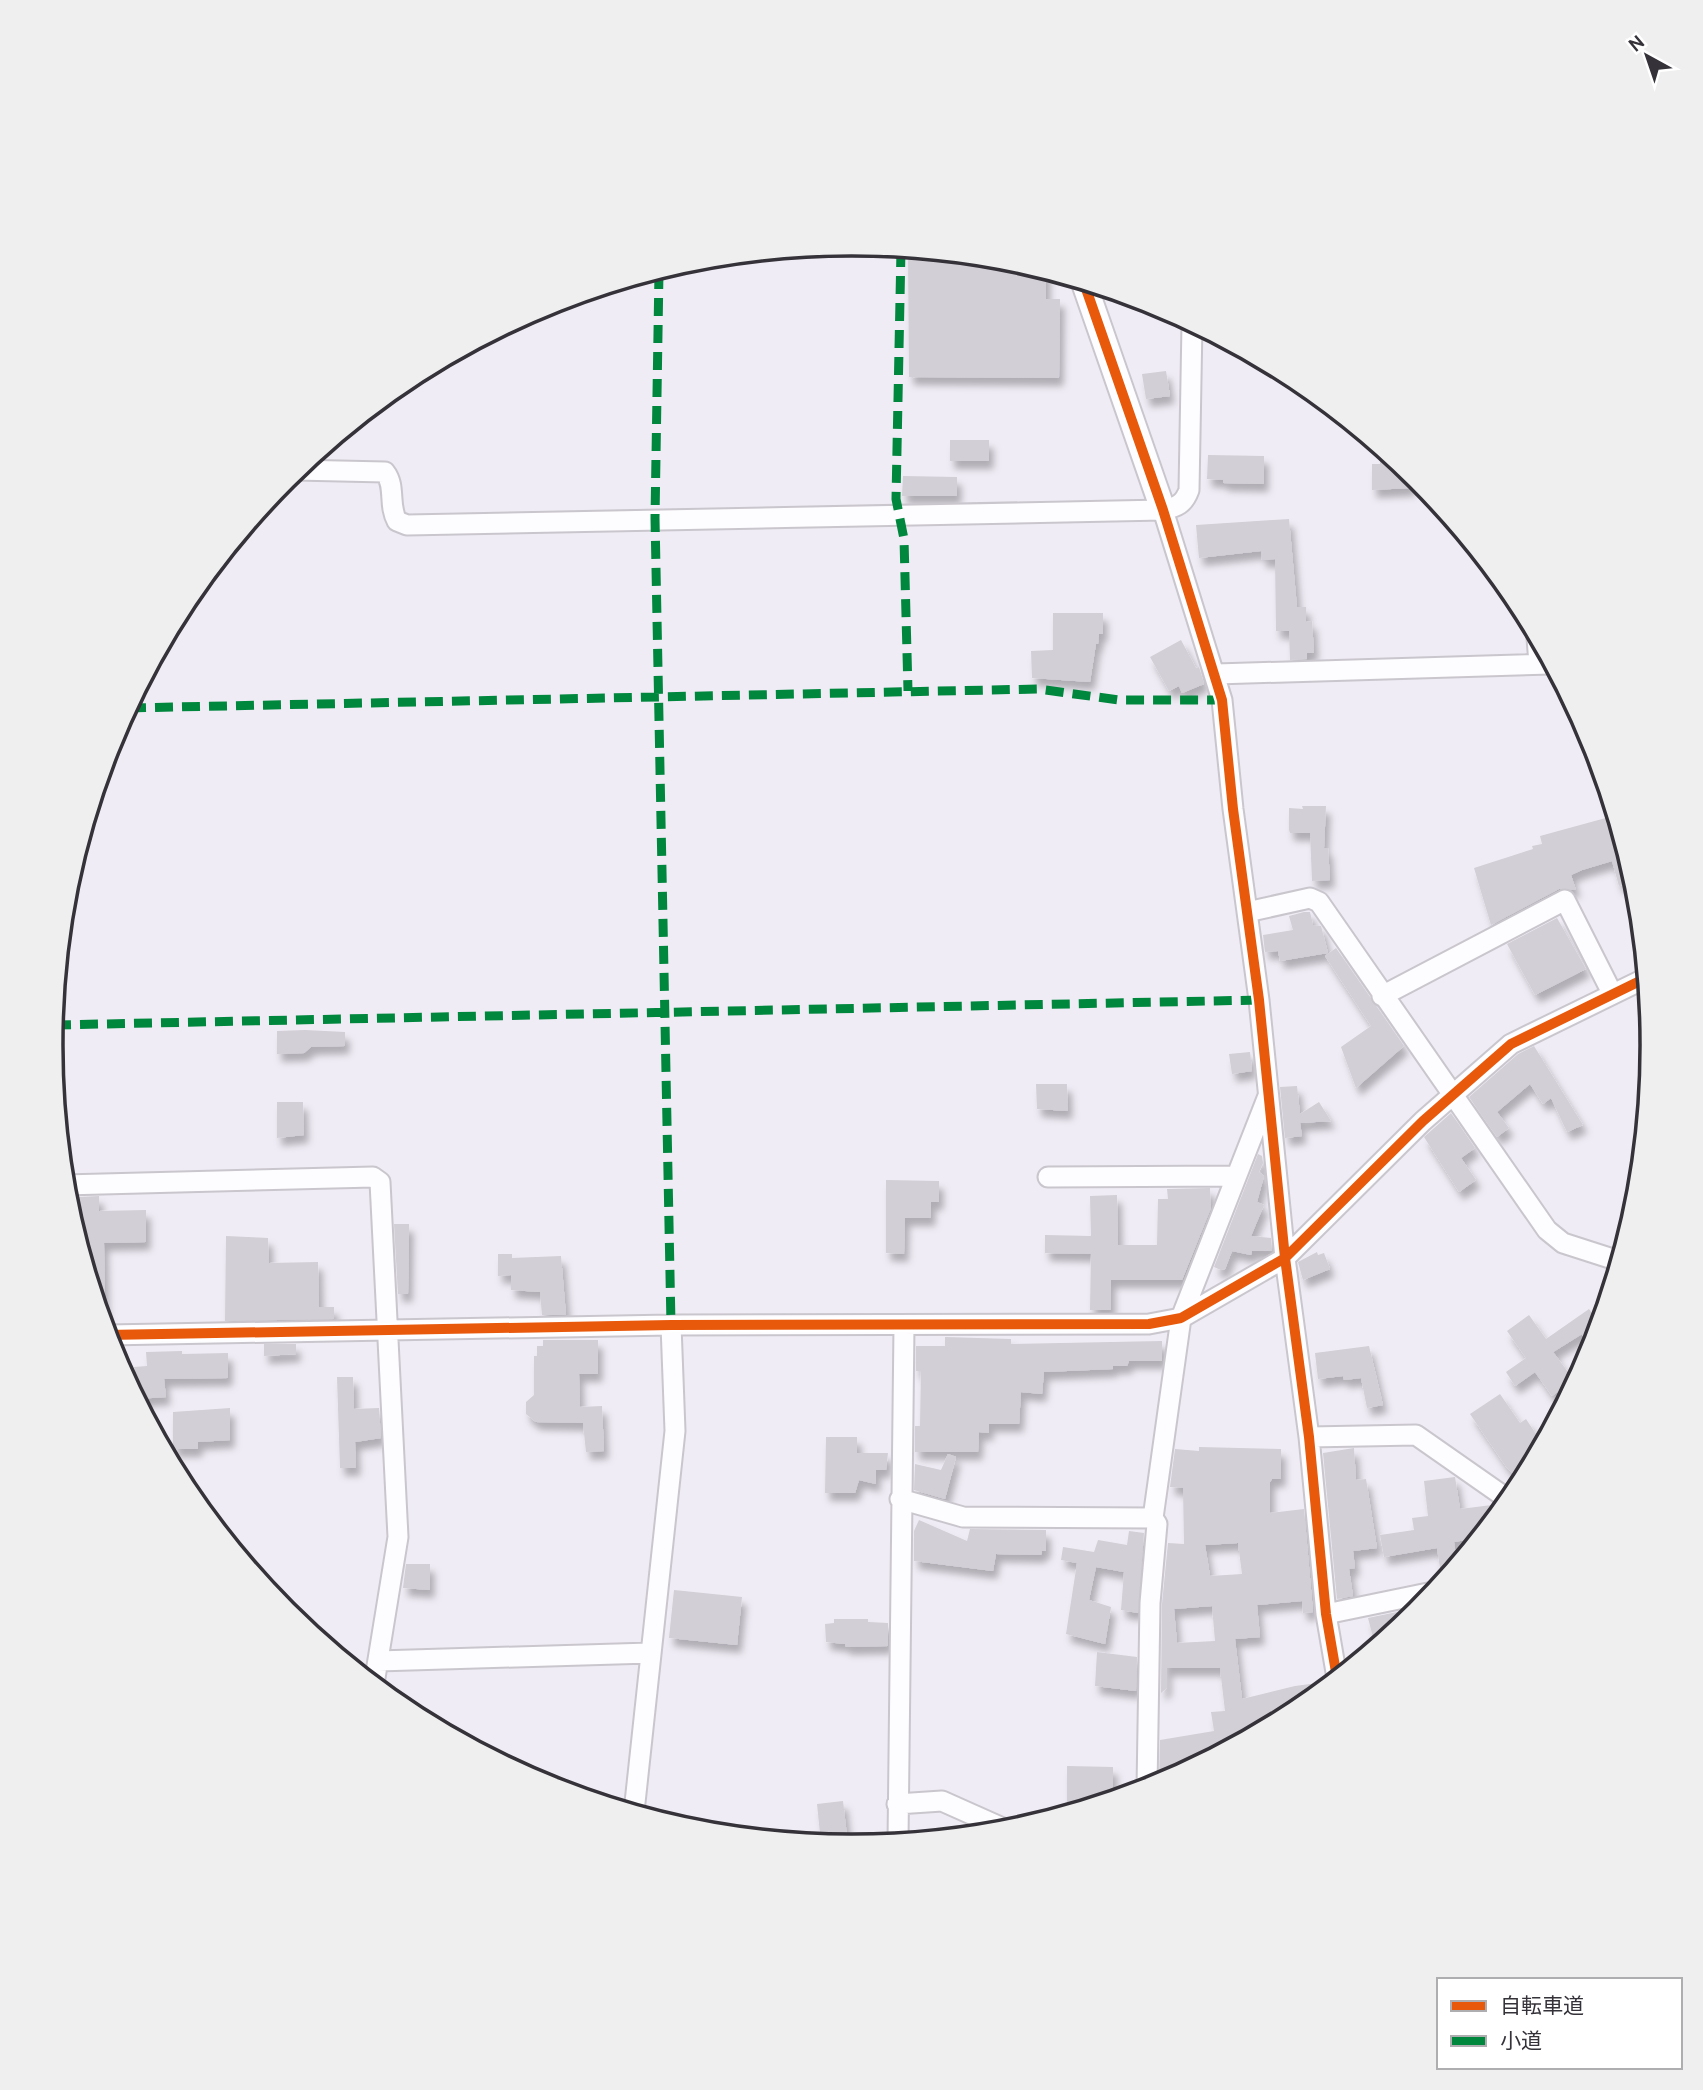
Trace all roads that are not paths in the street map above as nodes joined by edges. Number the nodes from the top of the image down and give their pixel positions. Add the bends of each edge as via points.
1 (1087, 293) edge
2 (1192, 334) edge
3 (312, 470) edge
4 (1163, 510) junction
5 (1541, 664) edge
6 (1216, 674) junction
7 (1247, 912) junction
8 (1637, 982) edge
9 (1612, 993) junction
10 (1382, 996) junction
11 (1268, 1095) junction
12 (1451, 1095) junction
13 (1234, 1176) junction
14 (1048, 1177) dead end
15 (76, 1185) edge
16 (1285, 1258) junction
17 (1610, 1258) edge
18 (1181, 1318) junction
19 (671, 1325) junction
20 (904, 1326) junction
21 (388, 1331) junction
22 (119, 1335) edge
23 (1309, 1437) junction
24 (1500, 1493) edge
25 (900, 1499) junction
26 (1153, 1518) junction
27 (1416, 1596) edge
28 (1326, 1614) junction
29 (650, 1653) junction
30 (378, 1661) junction
31 (1335, 1668) edge
32 (376, 1674) edge
33 (1147, 1775) edge
34 (635, 1803) edge
35 (897, 1804) junction
36 (987, 1821) edge
37 (898, 1832) edge

1 - 4 street
2 - 4 street via 1189,490 1177,507
3 - 4 street via 385,472 391,480 391,510 397,521 407,525
4 - 6 street
5 - 6 street
6 - 7 street
7 - 10 street via 1310,898 1319,902
7 - 11 street
8 - 9 street
9 - 10 street via 1564,900
9 - 12 street via 1511,1044
10 - 12 street
11 - 13 street
11 - 16 street
12 - 16 street
12 - 17 street via 1547,1230 1563,1243
13 - 14 street
13 - 18 street
15 - 21 street via 377,1178 382,1187
16 - 18 street
16 - 23 street
18 - 20 street via 1149,1324
18 - 26 street
19 - 20 street
19 - 21 street
19 - 29 street via 675,1431
20 - 25 street
21 - 22 street
21 - 30 street via 398,1537
23 - 24 street via 1416,1435
23 - 28 street
25 - 26 street via 963,1517
25 - 35 street
26 - 33 street via 1157,1524 1150,1603
27 - 28 street
28 - 31 street
29 - 30 street
29 - 34 street
30 - 32 street
35 - 36 street via 942,1801
35 - 37 street

